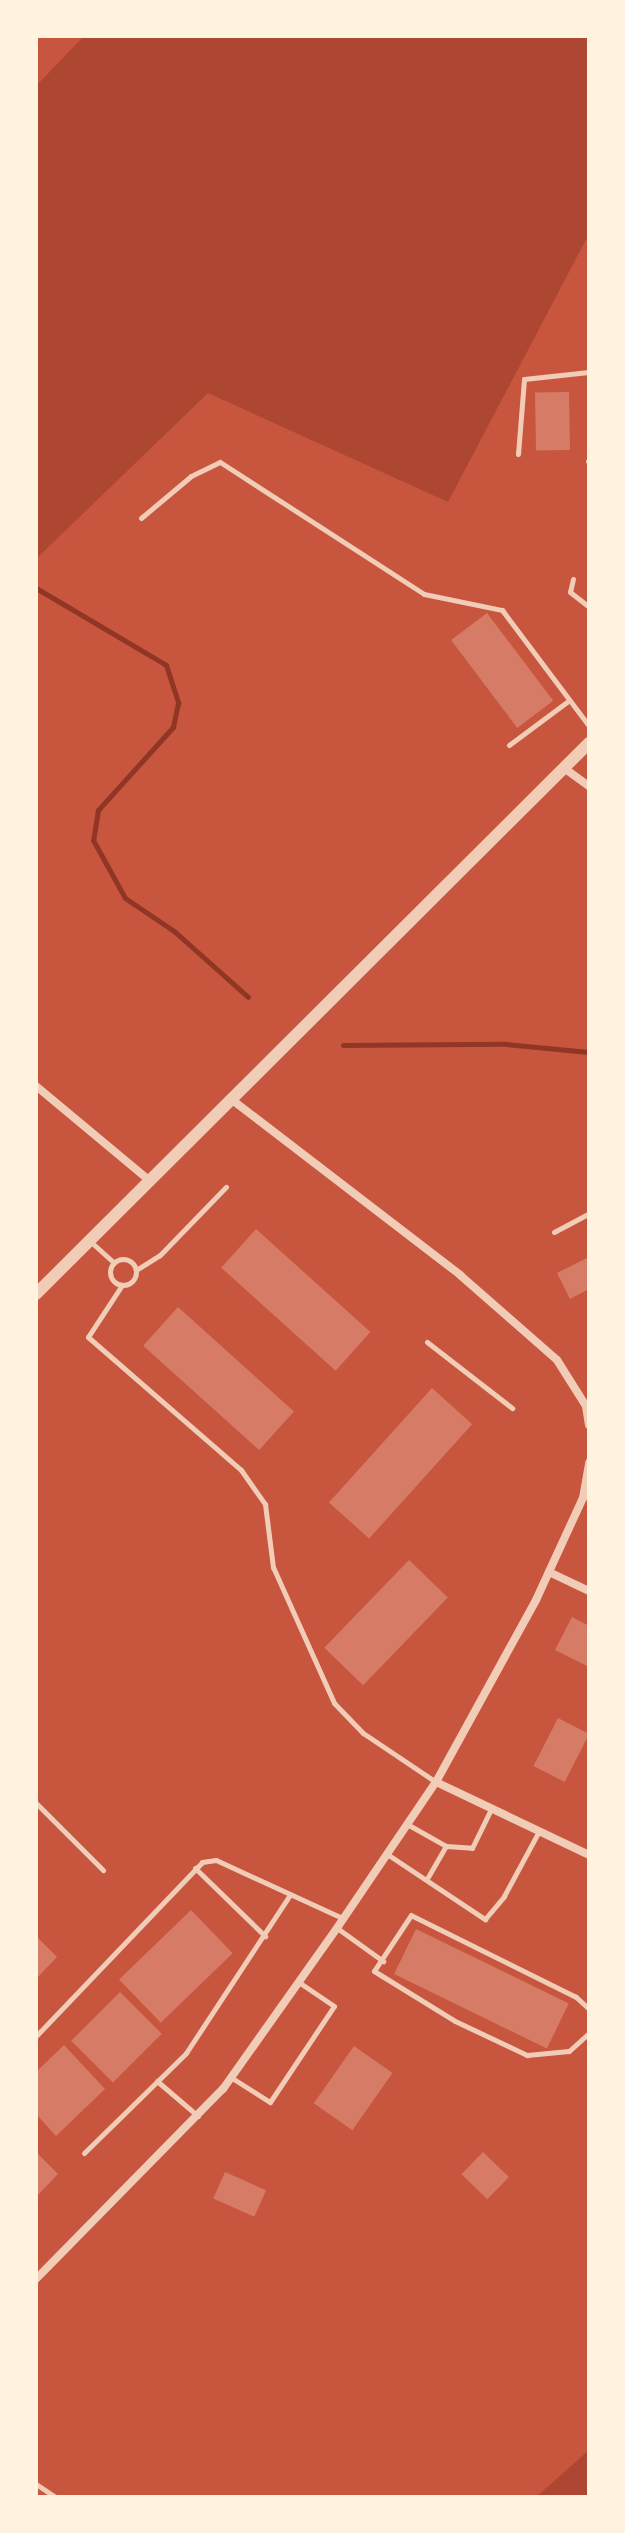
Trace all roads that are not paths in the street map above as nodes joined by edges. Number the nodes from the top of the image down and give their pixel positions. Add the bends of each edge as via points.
1 (589, 372) edge
2 (518, 454) dead end
3 (141, 518) dead end
4 (573, 579) dead end
5 (589, 607) edge
6 (567, 702) junction
7 (589, 726) edge
8 (589, 743) edge
9 (509, 745) dead end
10 (564, 768) junction
11 (589, 786) edge
12 (36, 1086) edge
13 (231, 1099) junction
14 (150, 1181) junction
15 (226, 1187) dead end
16 (589, 1213) edge
17 (554, 1232) dead end
18 (90, 1241) junction
19 (114, 1263) junction
20 (136, 1270) junction
21 (122, 1285) junction
22 (36, 1294) edge
23 (427, 1342) dead end
24 (587, 1405) edge
25 (512, 1408) dead end
26 (589, 1425) edge
27 (589, 1463) edge
28 (549, 1572) junction
29 (589, 1591) edge
30 (436, 1782) junction
31 (36, 1803) edge
32 (491, 1809) junction
33 (406, 1823) junction
34 (539, 1831) junction
35 (446, 1846) junction
36 (387, 1854) junction
37 (589, 1855) edge
38 (195, 1868) junction
39 (103, 1870) dead end
40 (428, 1877) junction
41 (289, 1896) junction
42 (343, 1919) junction
43 (337, 1928) junction
44 (265, 1936) junction
45 (383, 1961) junction
46 (300, 1983) junction
47 (589, 2009) edge
48 (589, 2033) edge
49 (36, 2036) edge
50 (232, 2078) junction
51 (157, 2081) junction
52 (199, 2117) junction
53 (84, 2153) dead end
54 (36, 2279) edge
55 (36, 2484) edge
56 (55, 2497) edge

1 - 2 lane via 524,379
3 - 6 lane via 191,476 220,462 424,594 502,610
4 - 5 lane via 570,592
6 - 7 lane
6 - 9 lane
8 - 10 street
10 - 11 street
10 - 13 street
12 - 14 street
13 - 14 street
13 - 24 street via 460,1275 557,1360
14 - 18 street
15 - 20 lane via 160,1255
16 - 17 lane
18 - 19 lane
18 - 22 street
19 - 20 lane via 124,1259
19 - 21 lane via 110,1274
20 - 21 lane via 133,1281
21 - 30 lane via 88,1337 241,1470 265,1504 273,1567 334,1703 363,1733
23 - 25 lane
24 - 26 street
27 - 28 street via 583,1498
28 - 29 street
28 - 30 street
30 - 32 street
30 - 33 street
31 - 39 lane
32 - 34 street
32 - 35 lane via 472,1848
33 - 35 lane
33 - 36 street
34 - 37 street
34 - 40 lane via 504,1896 485,1919 448,1898
35 - 40 lane
36 - 40 lane
36 - 42 street
38 - 41 lane via 216,1860
38 - 44 lane
38 - 49 lane
41 - 42 lane
41 - 44 lane
42 - 43 street
43 - 45 lane
43 - 46 street
44 - 51 lane via 186,2053
45 - 47 lane via 411,1915 576,1997
45 - 48 lane via 374,1971 455,2021 527,2055 569,2051
46 - 50 street
46 - 50 lane via 334,2006 270,2102
50 - 52 street
51 - 52 lane
51 - 53 lane
52 - 54 street
55 - 56 lane

